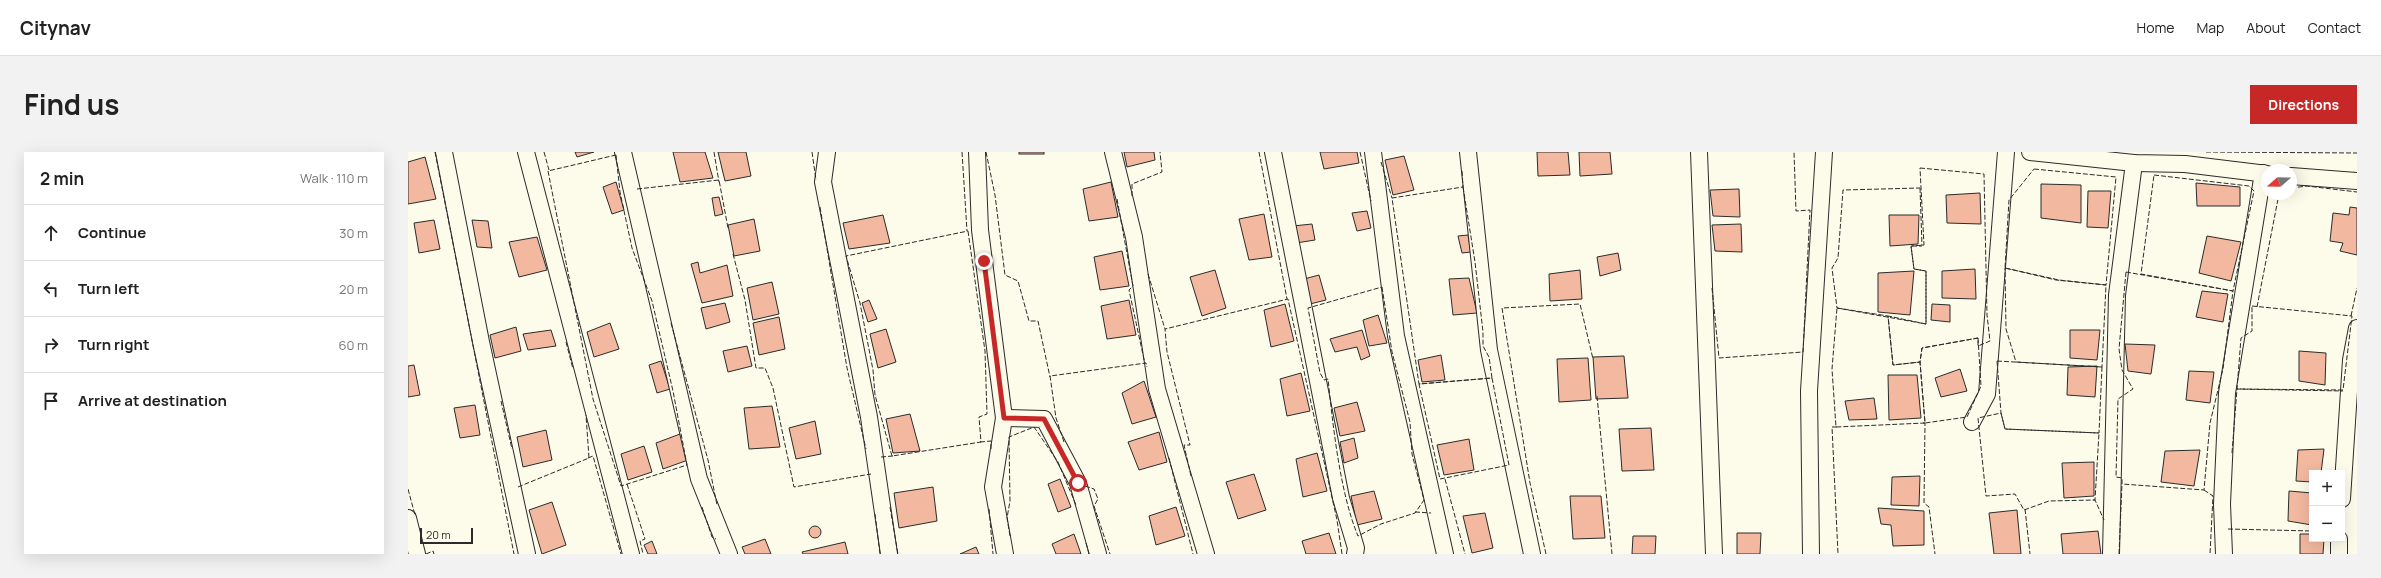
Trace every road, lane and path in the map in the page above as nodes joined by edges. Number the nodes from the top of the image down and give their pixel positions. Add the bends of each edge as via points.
1 (444, 152) edge
2 (526, 152) edge
3 (623, 152) edge
4 (827, 152) edge
5 (977, 152) edge
6 (1113, 152) edge
7 (1273, 152) edge
8 (1373, 152) edge
9 (1468, 152) edge
10 (1699, 152) edge
11 (1824, 152) edge
12 (2006, 152) edge
13 (2030, 152) edge
14 (2186, 158) edge
15 (2134, 163) junction
16 (2261, 172) edge
17 (2297, 176) edge
18 (2357, 181) edge
19 (2261, 197) edge
20 (2357, 328) edge
21 (1004, 418) junction
22 (1972, 422) dead end
23 (2344, 470) edge
24 (408, 518) edge
25 (2340, 542) edge
26 (417, 554) edge
27 (527, 554) edge
28 (630, 554) edge
29 (729, 554) edge
30 (889, 554) edge
31 (1005, 554) edge
32 (1098, 554) edge
33 (1206, 554) edge
34 (1355, 554) edge
35 (1445, 554) edge
36 (1532, 554) edge
37 (1714, 554) edge
38 (1812, 554) edge
39 (2111, 554) edge
40 (2224, 554) edge
41 (2338, 554) edge

1 - 27 street via 480,342
2 - 28 street
3 - 29 street via 699,478
4 - 30 street via 823,182 870,418
5 - 21 street via 980,230
6 - 33 street via 1134,238 1157,389
7 - 34 street via 1340,498
8 - 35 street via 1396,336
9 - 36 street via 1489,350
10 - 37 street
11 - 38 street via 1809,391
12 - 22 street via 1987,394
13 - 15 street
14 - 15 street
14 - 16 street
15 - 39 street via 2118,295
17 - 18 street
19 - 40 street via 2228,393 2222,504
20 - 23 street via 2351,360
21 - 31 street via 993,487
21 - 32 street via 1044,419 1078,483
24 - 26 street
25 - 41 street

